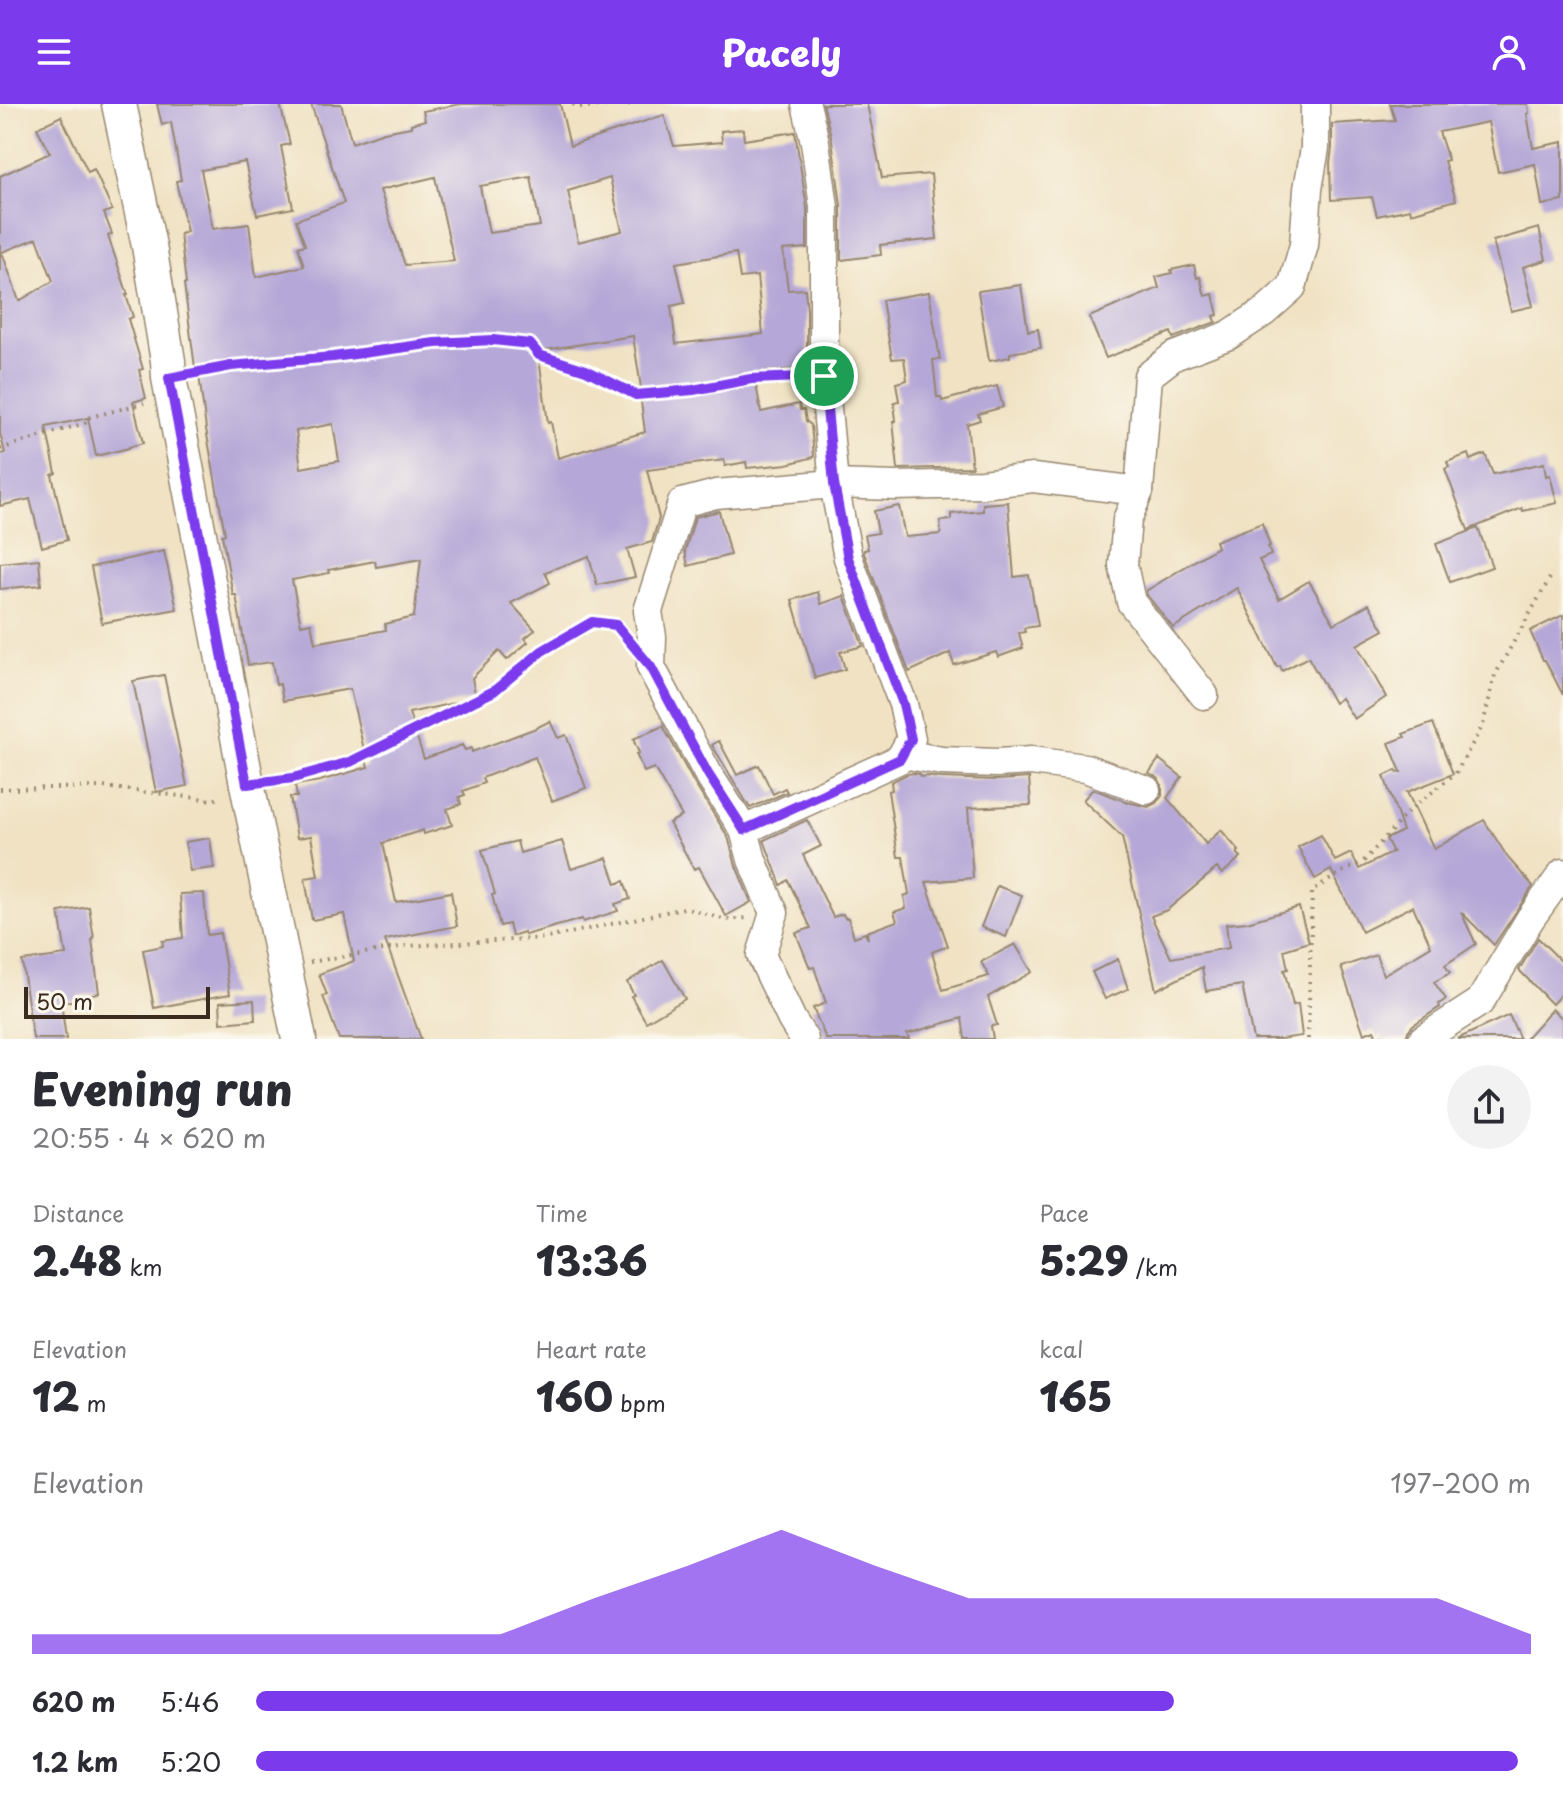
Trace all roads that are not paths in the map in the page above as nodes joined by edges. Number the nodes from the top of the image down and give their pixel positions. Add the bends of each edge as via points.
1 (119, 104) edge
2 (806, 104) edge
3 (1315, 104) edge
4 (834, 484) junction
5 (1139, 491) junction
6 (1204, 695) dead end
7 (903, 754) junction
8 (1146, 790) dead end
9 (744, 830) junction
10 (1563, 873) edge
11 (299, 1039) edge
12 (804, 1039) edge
13 (1423, 1039) edge

1 - 11 main road
2 - 4 street via 824,207 824,376
3 - 5 street via 1304,245 1292,287 1229,335 1174,356 1148,376
4 - 5 street via 982,484 1033,478
4 - 7 street via 848,558 903,704 911,739
4 - 9 street via 716,494 682,503 648,611 651,667
5 - 6 street via 1127,520 1123,565 1131,602
7 - 8 street via 1085,768
7 - 9 street
9 - 12 street via 774,913 761,955
10 - 13 street via 1480,1002

